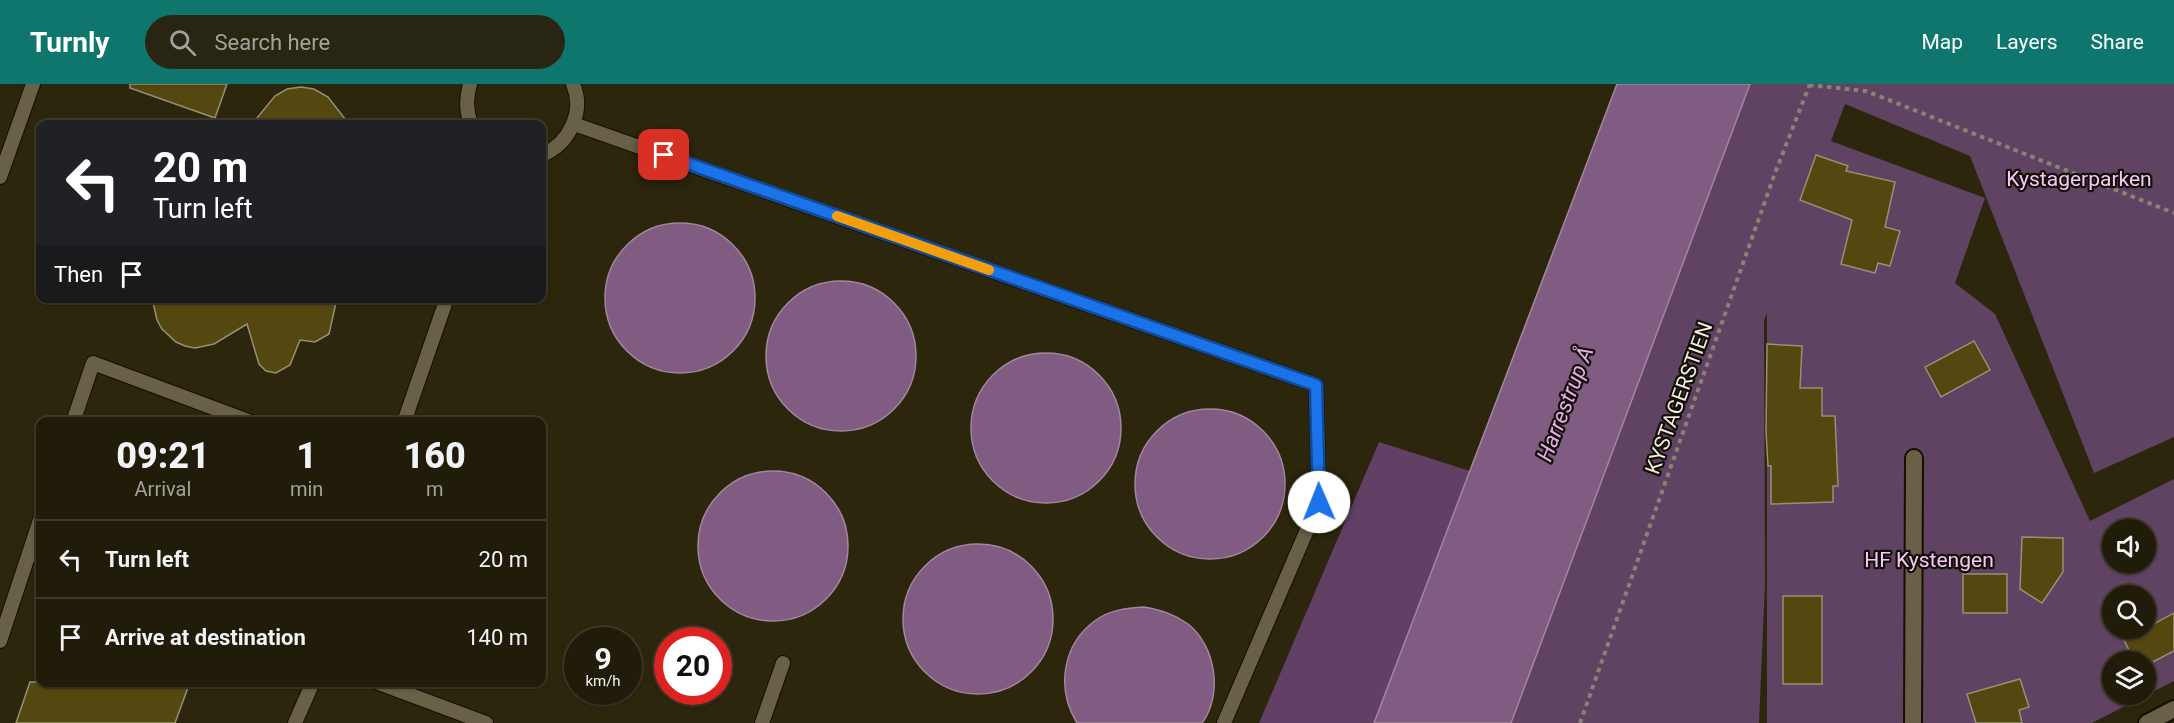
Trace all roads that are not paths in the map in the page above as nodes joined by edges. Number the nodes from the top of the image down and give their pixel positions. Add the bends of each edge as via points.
1 (33, 84) edge
2 (470, 84) edge
3 (573, 84) edge
4 (469, 120) edge
5 (574, 123) junction
6 (546, 153) edge
7 (0, 177) edge
8 (445, 303) edge
9 (75, 417) edge
10 (238, 417) edge
11 (406, 417) edge
12 (1914, 459) dead end
13 (36, 532) edge
14 (0, 641) edge
15 (783, 663) dead end
16 (311, 687) edge
17 (389, 687) edge
18 (2174, 709) edge
19 (295, 723) edge
20 (486, 723) edge
21 (762, 723) edge
22 (1224, 723) edge
23 (1913, 723) edge
24 (2147, 723) edge

1 - 7 lane
2 - 4 lane via 466,97
3 - 5 lane via 577,107
5 - 6 lane via 564,139
5 - 22 lane via 1316,385 1319,502
8 - 11 lane
9 - 10 lane via 93,363
12 - 23 street
13 - 14 lane
15 - 21 lane
16 - 19 lane
17 - 20 lane
18 - 24 street

